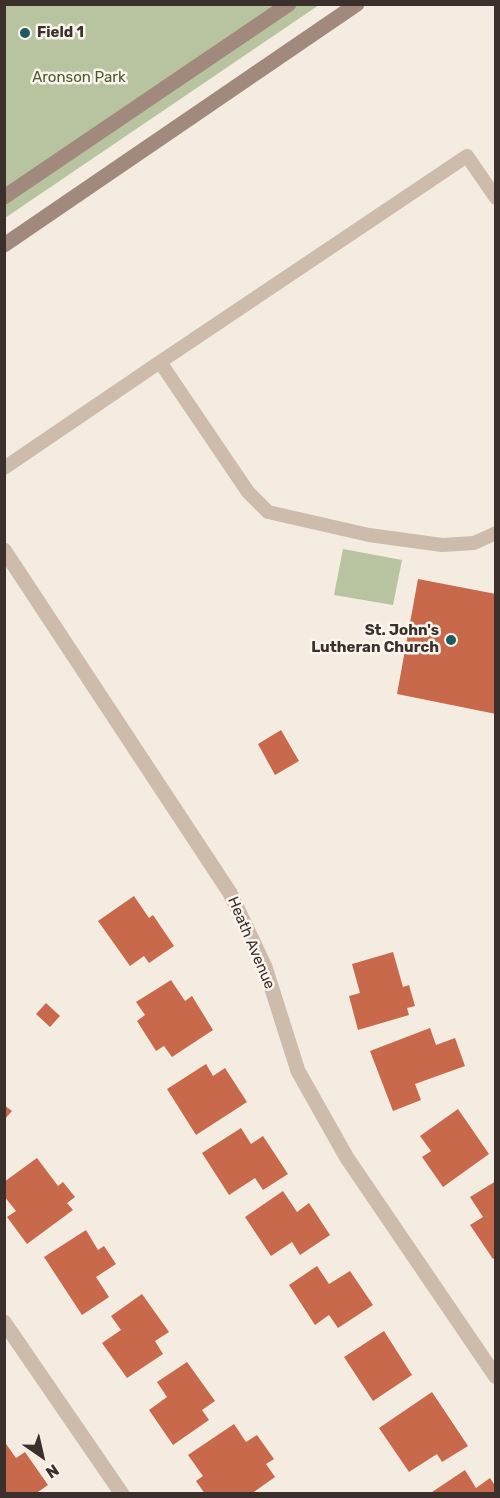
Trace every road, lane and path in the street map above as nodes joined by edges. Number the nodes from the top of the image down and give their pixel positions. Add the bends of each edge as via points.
1 (289, 4) edge
2 (357, 4) edge
3 (4, 197) edge
4 (495, 198) edge
5 (4, 245) edge
6 (160, 362) junction
7 (4, 468) edge
8 (495, 533) edge
9 (4, 550) edge
10 (4, 1322) edge
11 (495, 1377) edge
12 (122, 1494) edge

1 - 3 main road
2 - 5 main road
4 - 6 lane via 467,156
6 - 7 lane
6 - 8 lane via 248,492 268,512 369,535 442,545 474,543
9 - 11 street, Heath Avenue via 230,893 265,967 304,1081 347,1158
10 - 12 street

